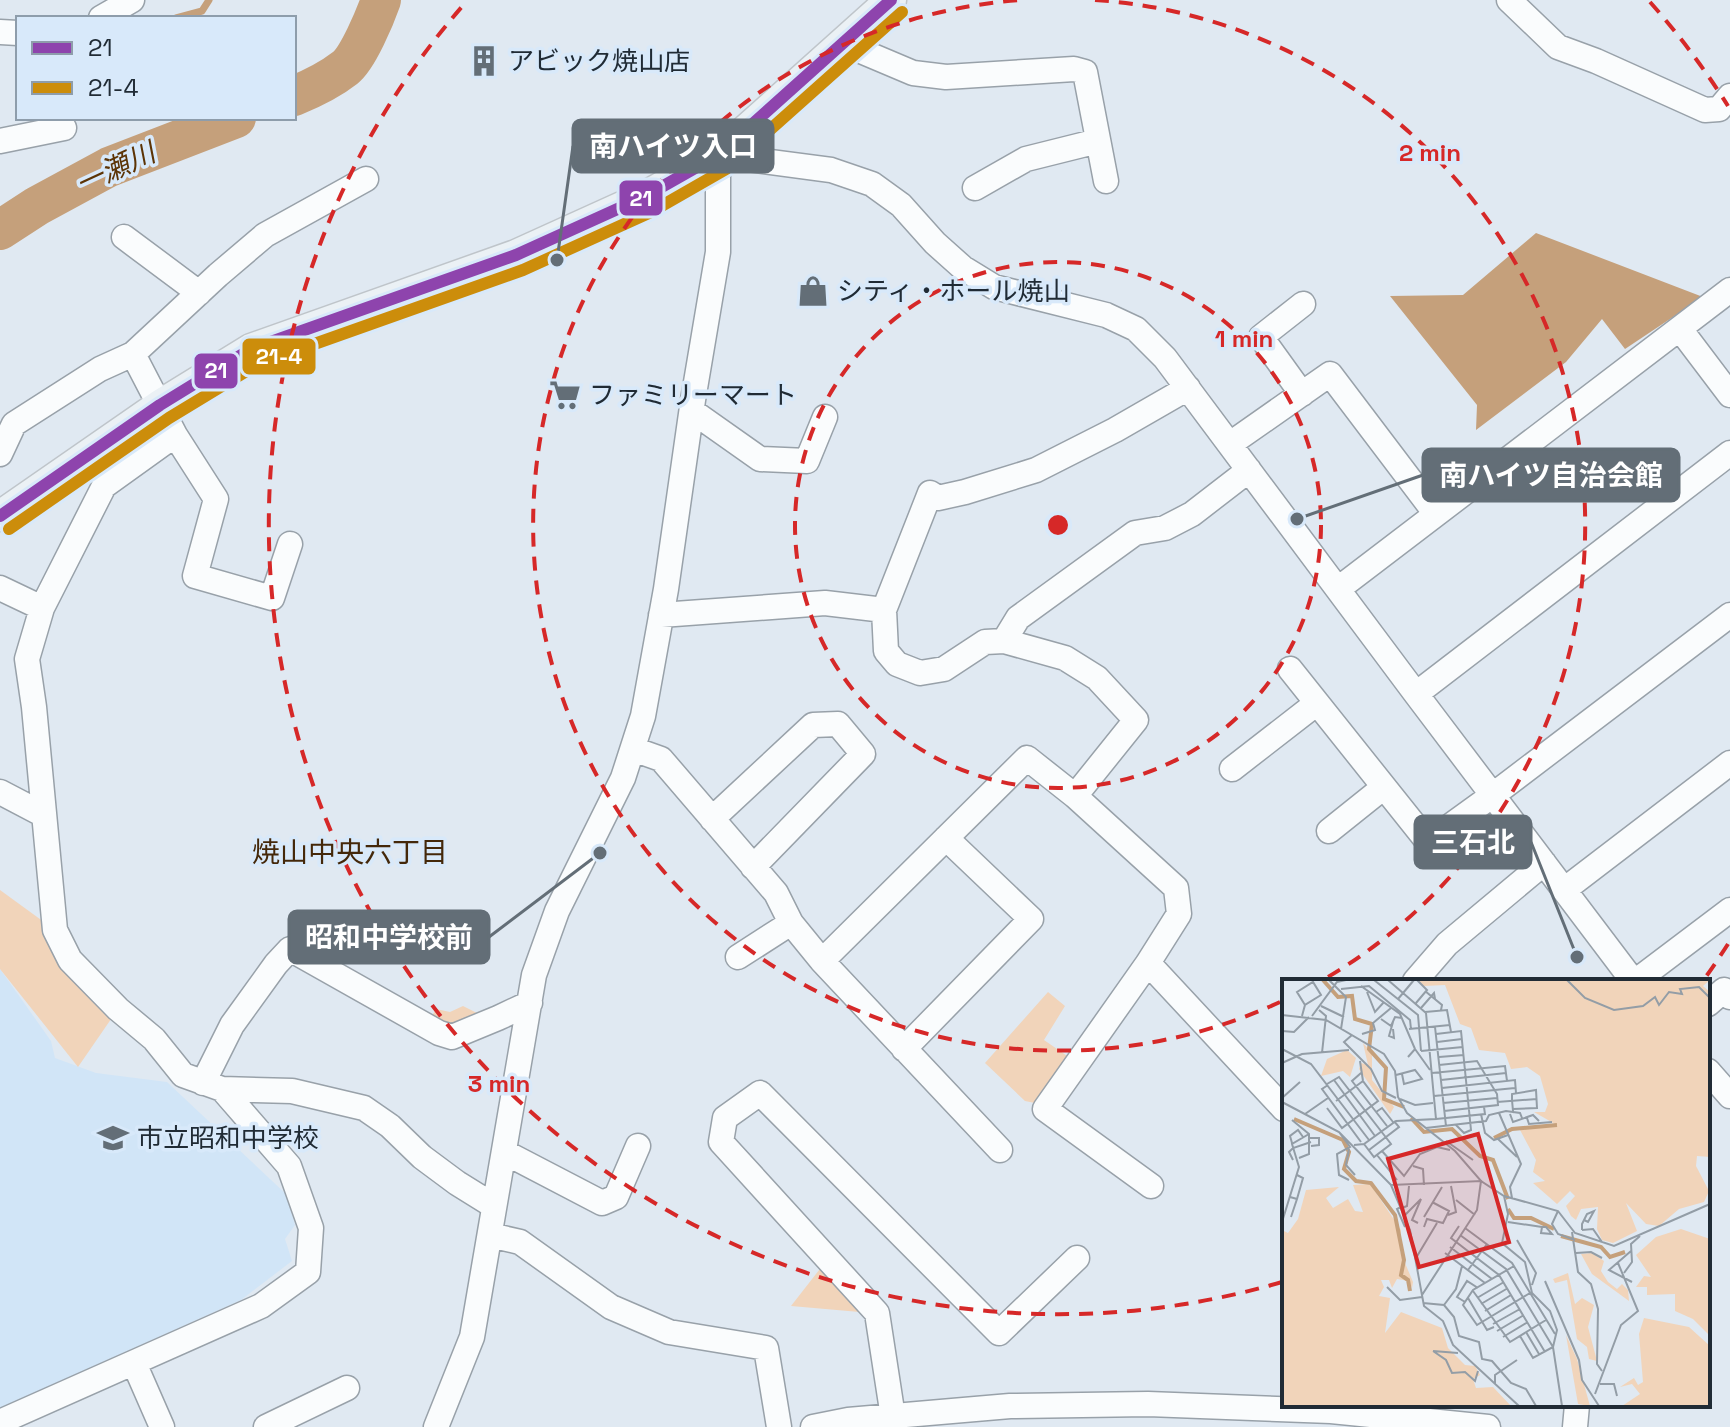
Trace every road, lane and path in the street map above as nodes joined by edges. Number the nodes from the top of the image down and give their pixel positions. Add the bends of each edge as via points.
1 (132, 0) edge
2 (891, 0) edge
3 (1509, 0) edge
4 (104, 16) edge
5 (842, 43) junction
6 (1730, 96) edge
7 (64, 128) dead end
8 (0, 141) edge
9 (1098, 141) junction
10 (718, 155) junction
11 (366, 179) dead end
12 (1106, 181) dead end
13 (975, 188) dead end
14 (124, 237) dead end
15 (1730, 290) edge
16 (199, 293) junction
17 (1303, 304) dead end
18 (1680, 329) junction
19 (133, 354) junction
20 (1188, 388) junction
21 (1302, 394) junction
22 (1730, 395) edge
23 (160, 405) junction
24 (692, 411) junction
25 (825, 417) dead end
26 (175, 435) junction
27 (1230, 444) junction
28 (1730, 453) edge
29 (0, 454) edge
30 (1249, 470) junction
31 (1436, 514) junction
32 (0, 516) edge
33 (290, 544) dead end
34 (0, 588) edge
35 (1338, 589) junction
36 (42, 608) junction
37 (884, 610) junction
38 (661, 615) junction
39 (1730, 615) edge
40 (1004, 641) junction
41 (1290, 669) dead end
42 (1416, 694) junction
43 (1317, 703) junction
44 (633, 749) junction
45 (1730, 763) edge
46 (1232, 769) dead end
47 (1384, 787) junction
48 (0, 792) edge
49 (1493, 795) junction
50 (1075, 796) junction
51 (44, 815) junction
52 (712, 819) junction
53 (1329, 831) dead end
54 (946, 838) junction
55 (1544, 863) junction
56 (753, 867) junction
57 (1564, 890) junction
58 (1730, 910) edge
59 (791, 923) junction
60 (738, 957) dead end
61 (822, 961) junction
62 (1148, 963) junction
63 (1417, 979) edge
64 (1633, 979) edge
65 (1638, 979) edge
66 (1730, 997) edge
67 (1710, 1002) edge
68 (530, 1003) junction
69 (904, 1049) junction
70 (1710, 1073) edge
71 (213, 1086) junction
72 (1730, 1096) edge
73 (1282, 1107) edge
74 (638, 1146) dead end
75 (1000, 1150) dead end
76 (504, 1152) junction
77 (1151, 1186) dead end
78 (494, 1206) junction
79 (490, 1235) junction
80 (1077, 1258) dead end
81 (134, 1363) junction
82 (347, 1388) dead end
83 (1577, 1407) edge
84 (1041, 1416) edge
85 (893, 1417) junction
86 (0, 1422) edge
87 (162, 1427) edge
88 (266, 1427) edge
89 (436, 1427) edge
90 (779, 1427) edge
91 (813, 1427) edge
92 (1488, 1427) edge
93 (1575, 1427) edge

1 - 4 street
2 - 5 main road
3 - 6 street via 1558,47 1705,110 1719,109
5 - 9 street via 913,73 946,77 1085,72
5 - 10 main road
7 - 8 street
9 - 12 street
9 - 13 street via 1026,159
10 - 20 street via 831,170 872,184 901,205 963,268 994,287 1106,315 1136,329
10 - 23 main road via 644,197 516,255 251,349
10 - 24 street via 718,252
11 - 16 street via 265,235
14 - 16 street
15 - 18 street
16 - 19 street
17 - 21 street via 1261,337
18 - 22 street
18 - 31 street
19 - 23 street
19 - 29 street via 14,424
20 - 27 street
20 - 37 street via 1036,470 938,498 930,493
21 - 27 street
21 - 31 street via 1330,374
23 - 26 street
23 - 32 main road
24 - 25 street via 760,459 807,461
24 - 38 street
26 - 33 street via 216,499 195,576 270,608
26 - 36 street via 104,486
27 - 30 street
28 - 42 street
30 - 35 street
30 - 40 street via 1192,514 1165,528 1135,533 1018,618
31 - 35 street
34 - 36 street
35 - 42 street
36 - 51 street via 27,659
37 - 38 street via 825,603
37 - 40 street via 886,651 897,664 920,673 944,669 985,642
38 - 44 street
39 - 49 street
40 - 50 street via 1065,658 1097,678 1136,720
41 - 43 street
42 - 49 street
43 - 46 street
43 - 47 street
44 - 52 street via 661,759
44 - 68 street via 557,911 534,975
45 - 57 street
47 - 49 street via 1428,842
47 - 53 street
48 - 51 street
49 - 55 street
50 - 54 street via 1027,758
50 - 62 street via 1176,888 1179,914
51 - 71 street via 55,930 70,960 154,1039 183,1075
52 - 56 street
52 - 56 street via 813,725 838,724 863,754
54 - 61 street
54 - 69 street via 1031,919
55 - 57 street
55 - 63 street via 1447,944
56 - 59 street via 776,893
57 - 64 street
58 - 65 street
59 - 60 street
59 - 61 street
61 - 69 street
62 - 73 street
62 - 77 street via 1045,1109
66 - 67 street via 1724,990
68 - 71 street via 452,1037 290,949 232,1025
68 - 76 street
69 - 75 street
70 - 72 street
71 - 78 street via 292,1091 364,1108 422,1157
71 - 81 street via 289,1166 311,1228 308,1272 261,1306
74 - 76 street via 616,1197 602,1203
76 - 78 street
78 - 79 street
79 - 89 street via 472,1337
79 - 90 street via 520,1242 611,1307 669,1332 766,1348
80 - 85 street via 999,1333 760,1093 725,1118 721,1142 877,1313
81 - 86 street
81 - 87 street
82 - 88 street
83 - 93 street
84 - 85 street via 1010,1406
84 - 92 street via 1148,1404 1331,1411
85 - 91 street

